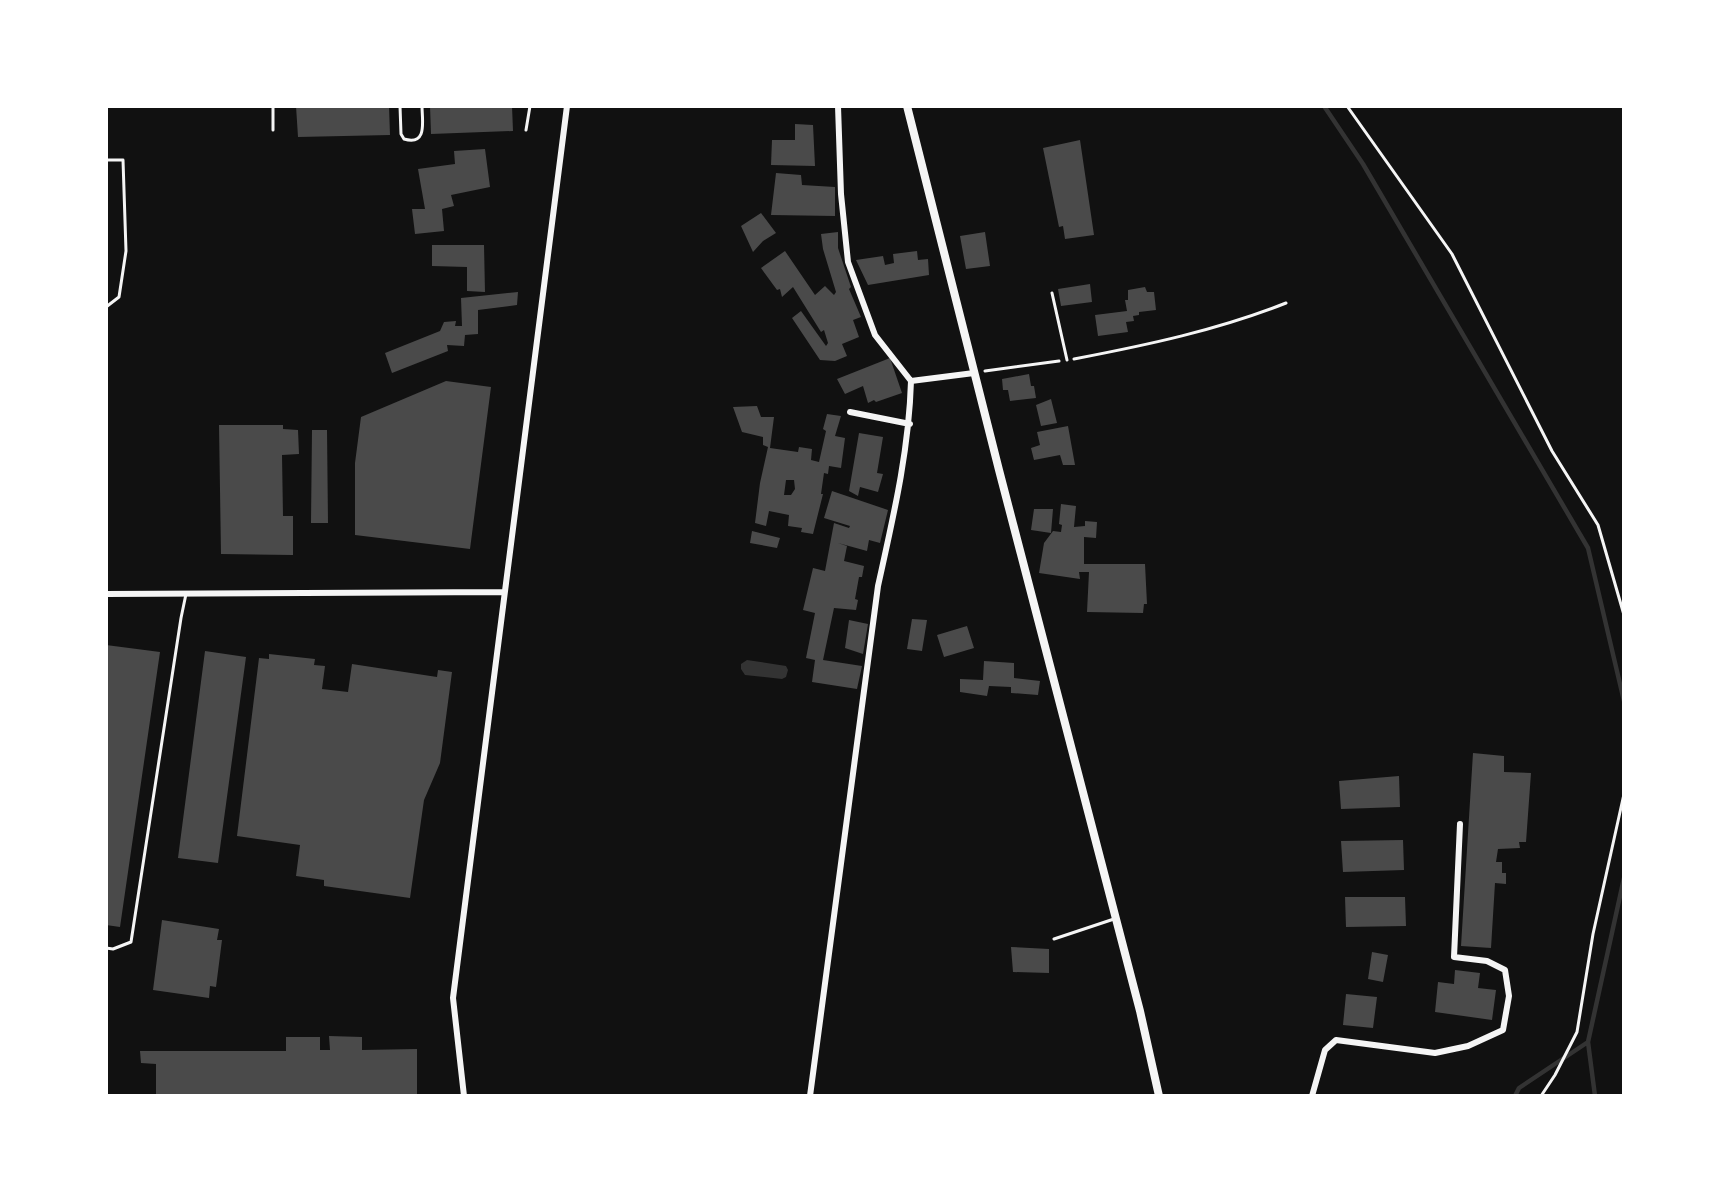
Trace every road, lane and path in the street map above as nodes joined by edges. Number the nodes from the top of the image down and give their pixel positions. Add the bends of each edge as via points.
1 (273, 106) edge
2 (400, 106) edge
3 (422, 106) edge
4 (530, 106) edge
5 (567, 106) edge
6 (838, 106) edge
7 (907, 106) edge
8 (1347, 106) edge
9 (273, 130) dead end
10 (526, 130) dead end
11 (106, 160) edge
12 (1053, 293) dead end
13 (1286, 303) dead end
14 (106, 307) edge
15 (1067, 360) junction
16 (974, 373) junction
17 (911, 381) junction
18 (850, 412) dead end
19 (910, 424) junction
20 (504, 592) junction
21 (106, 594) edge
22 (186, 594) junction
23 (1623, 615) edge
24 (1623, 794) edge
25 (1460, 824) dead end
26 (1116, 918) junction
27 (1054, 939) dead end
28 (106, 948) edge
29 (464, 1095) edge
30 (810, 1095) edge
31 (1159, 1095) edge
32 (1312, 1095) edge
33 (1541, 1095) edge

1 - 9 lane
2 - 3 lane via 401,134 406,140 415,140 422,133
4 - 10 lane
5 - 20 street
6 - 17 street via 841,194 849,262 875,334
7 - 16 street
8 - 23 path via 1452,254 1552,451 1598,525
11 - 14 lane via 123,160 126,251 118,297
12 - 15 lane
13 - 15 path via 1244,320 1148,345
15 - 16 path
16 - 17 street
16 - 26 street
17 - 19 street
18 - 19 street
19 - 30 street via 878,586
20 - 22 street
20 - 29 street via 453,998
21 - 22 street
22 - 28 lane via 131,942
24 - 33 path via 1577,1032
25 - 32 street via 1454,957 1486,962 1505,970 1509,996 1503,1030 1468,1046 1435,1053 1336,1040 1325,1050
26 - 27 lane
26 - 31 street

